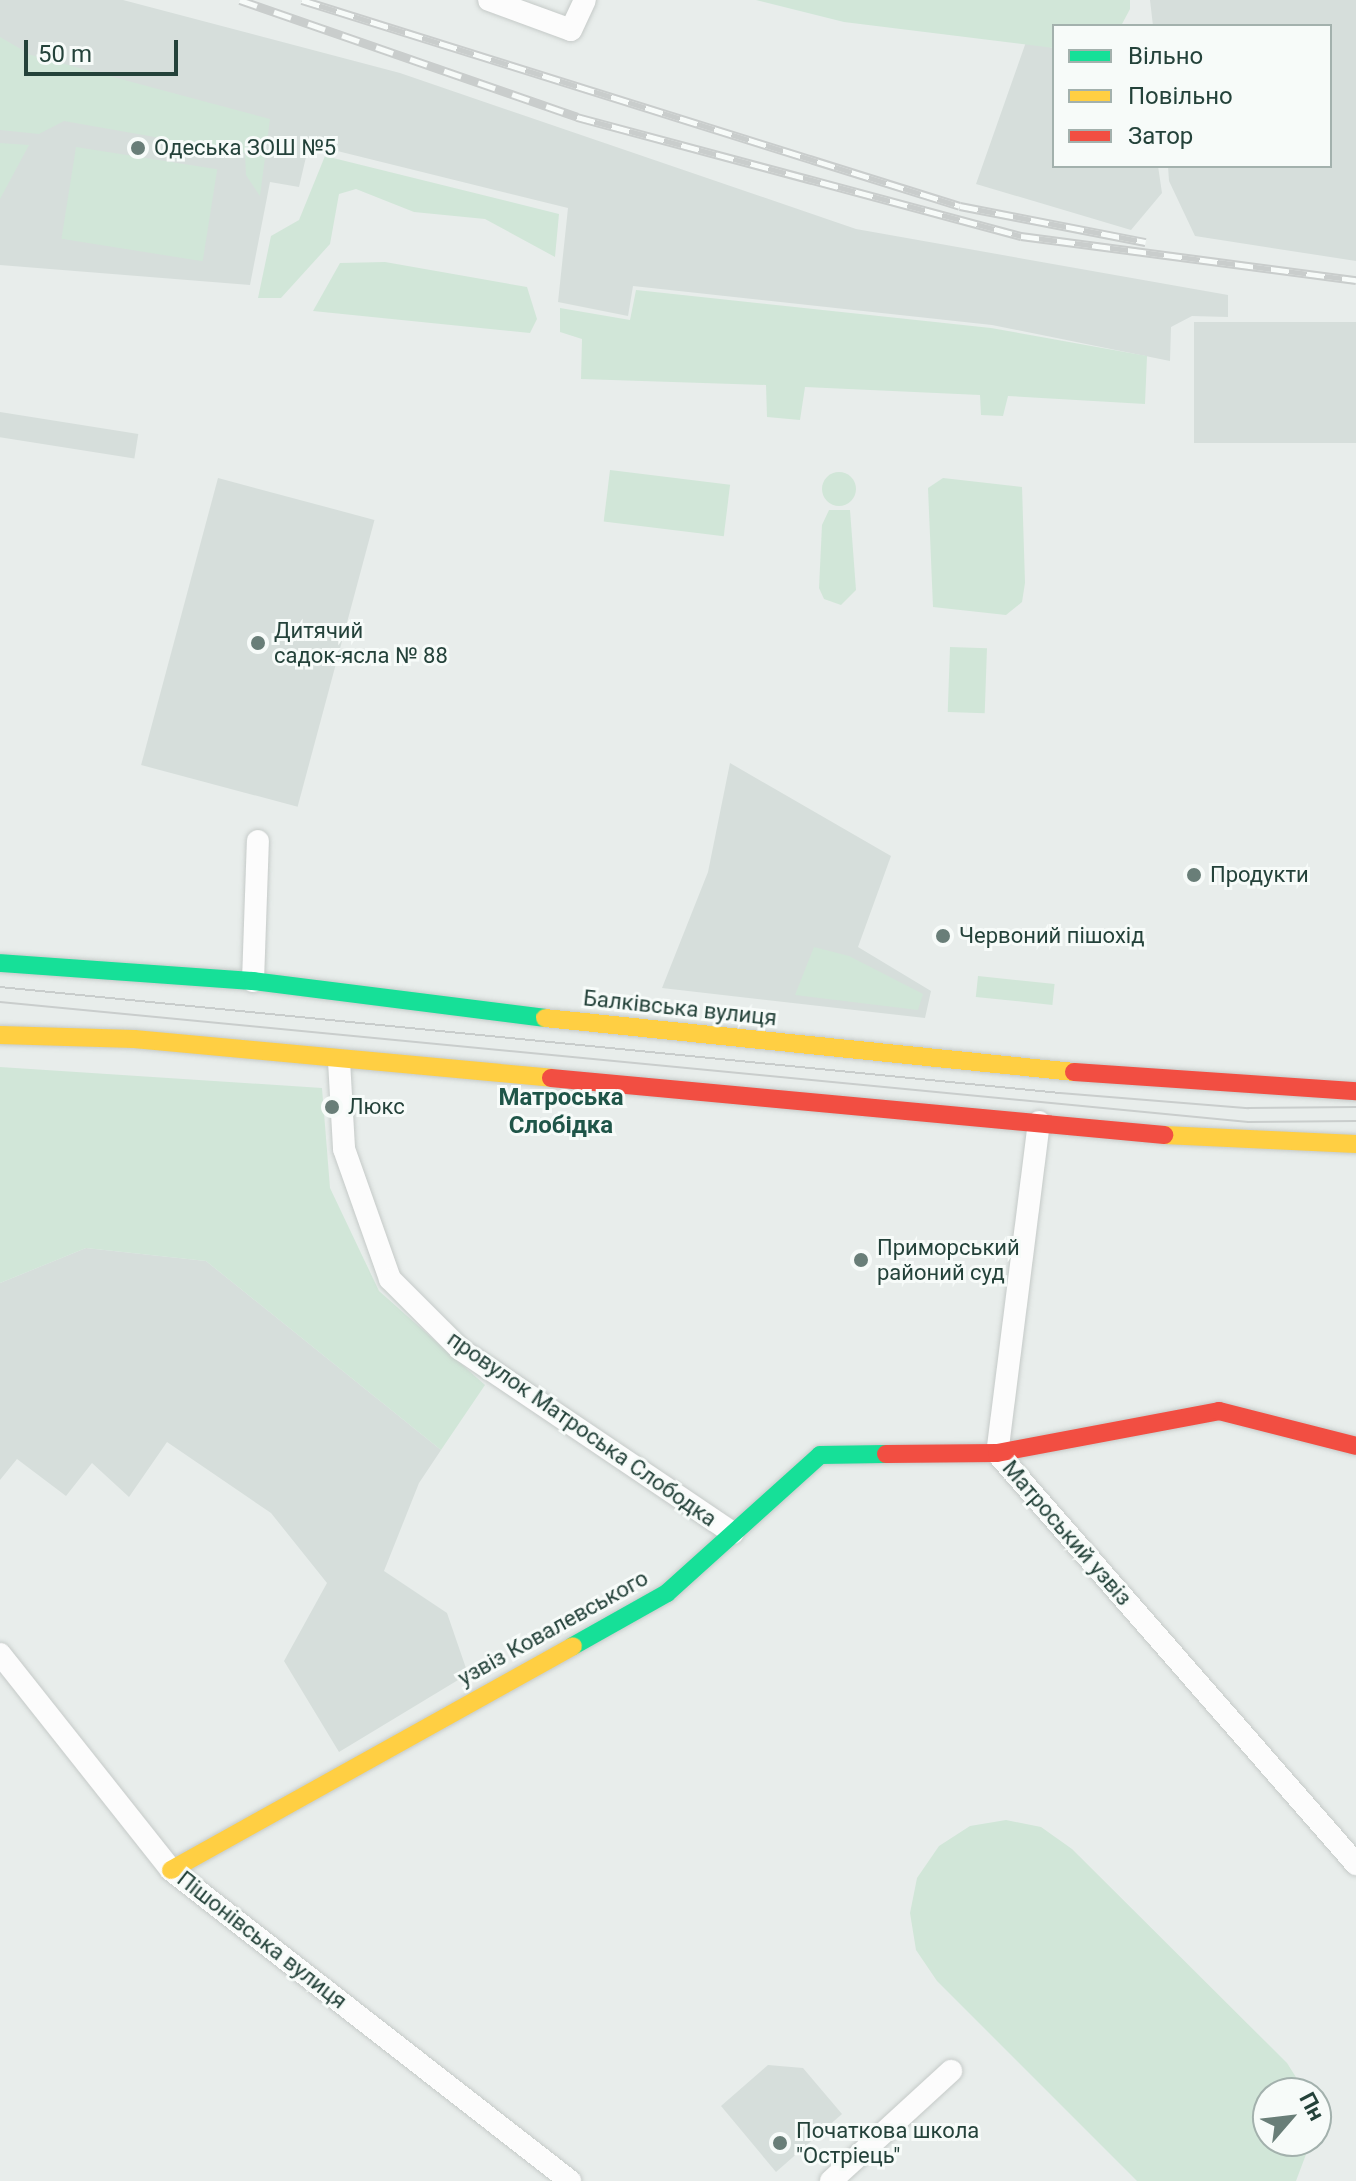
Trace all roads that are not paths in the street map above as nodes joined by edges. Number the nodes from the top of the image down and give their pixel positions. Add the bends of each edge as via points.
1 (489, 0) edge
2 (585, 0) edge
3 (258, 841) dead end
4 (0, 963) edge
5 (253, 981) junction
6 (0, 1035) edge
7 (339, 1061) junction
8 (1356, 1091) edge
9 (1039, 1122) junction
10 (1356, 1144) edge
11 (1356, 1446) edge
12 (997, 1453) junction
13 (733, 1533) junction
14 (0, 1654) edge
15 (1356, 1864) edge
16 (171, 1870) junction
17 (951, 2071) dead end
18 (570, 2181) edge
19 (831, 2181) edge

1 - 2 street via 571,30
3 - 5 street
4 - 5 main road, Балківська вулиця
5 - 8 main road, Балківська вулиця via 652,1030 1157,1080
6 - 7 main road via 134,1039
7 - 9 main road
7 - 13 street, провулок Матроська Слободка via 344,1149 390,1279 460,1349
9 - 10 main road via 1284,1146
9 - 12 street, Матроський узвіз
11 - 12 main road, узвіз Ковалевського via 1219,1411
12 - 13 main road, узвіз Ковалевського via 820,1455
12 - 15 street, Матроський узвіз
13 - 16 main road, узвіз Ковалевського via 667,1593
14 - 16 street, Пішонівська вулиця
16 - 18 street, Пішонівська вулиця
17 - 19 street

